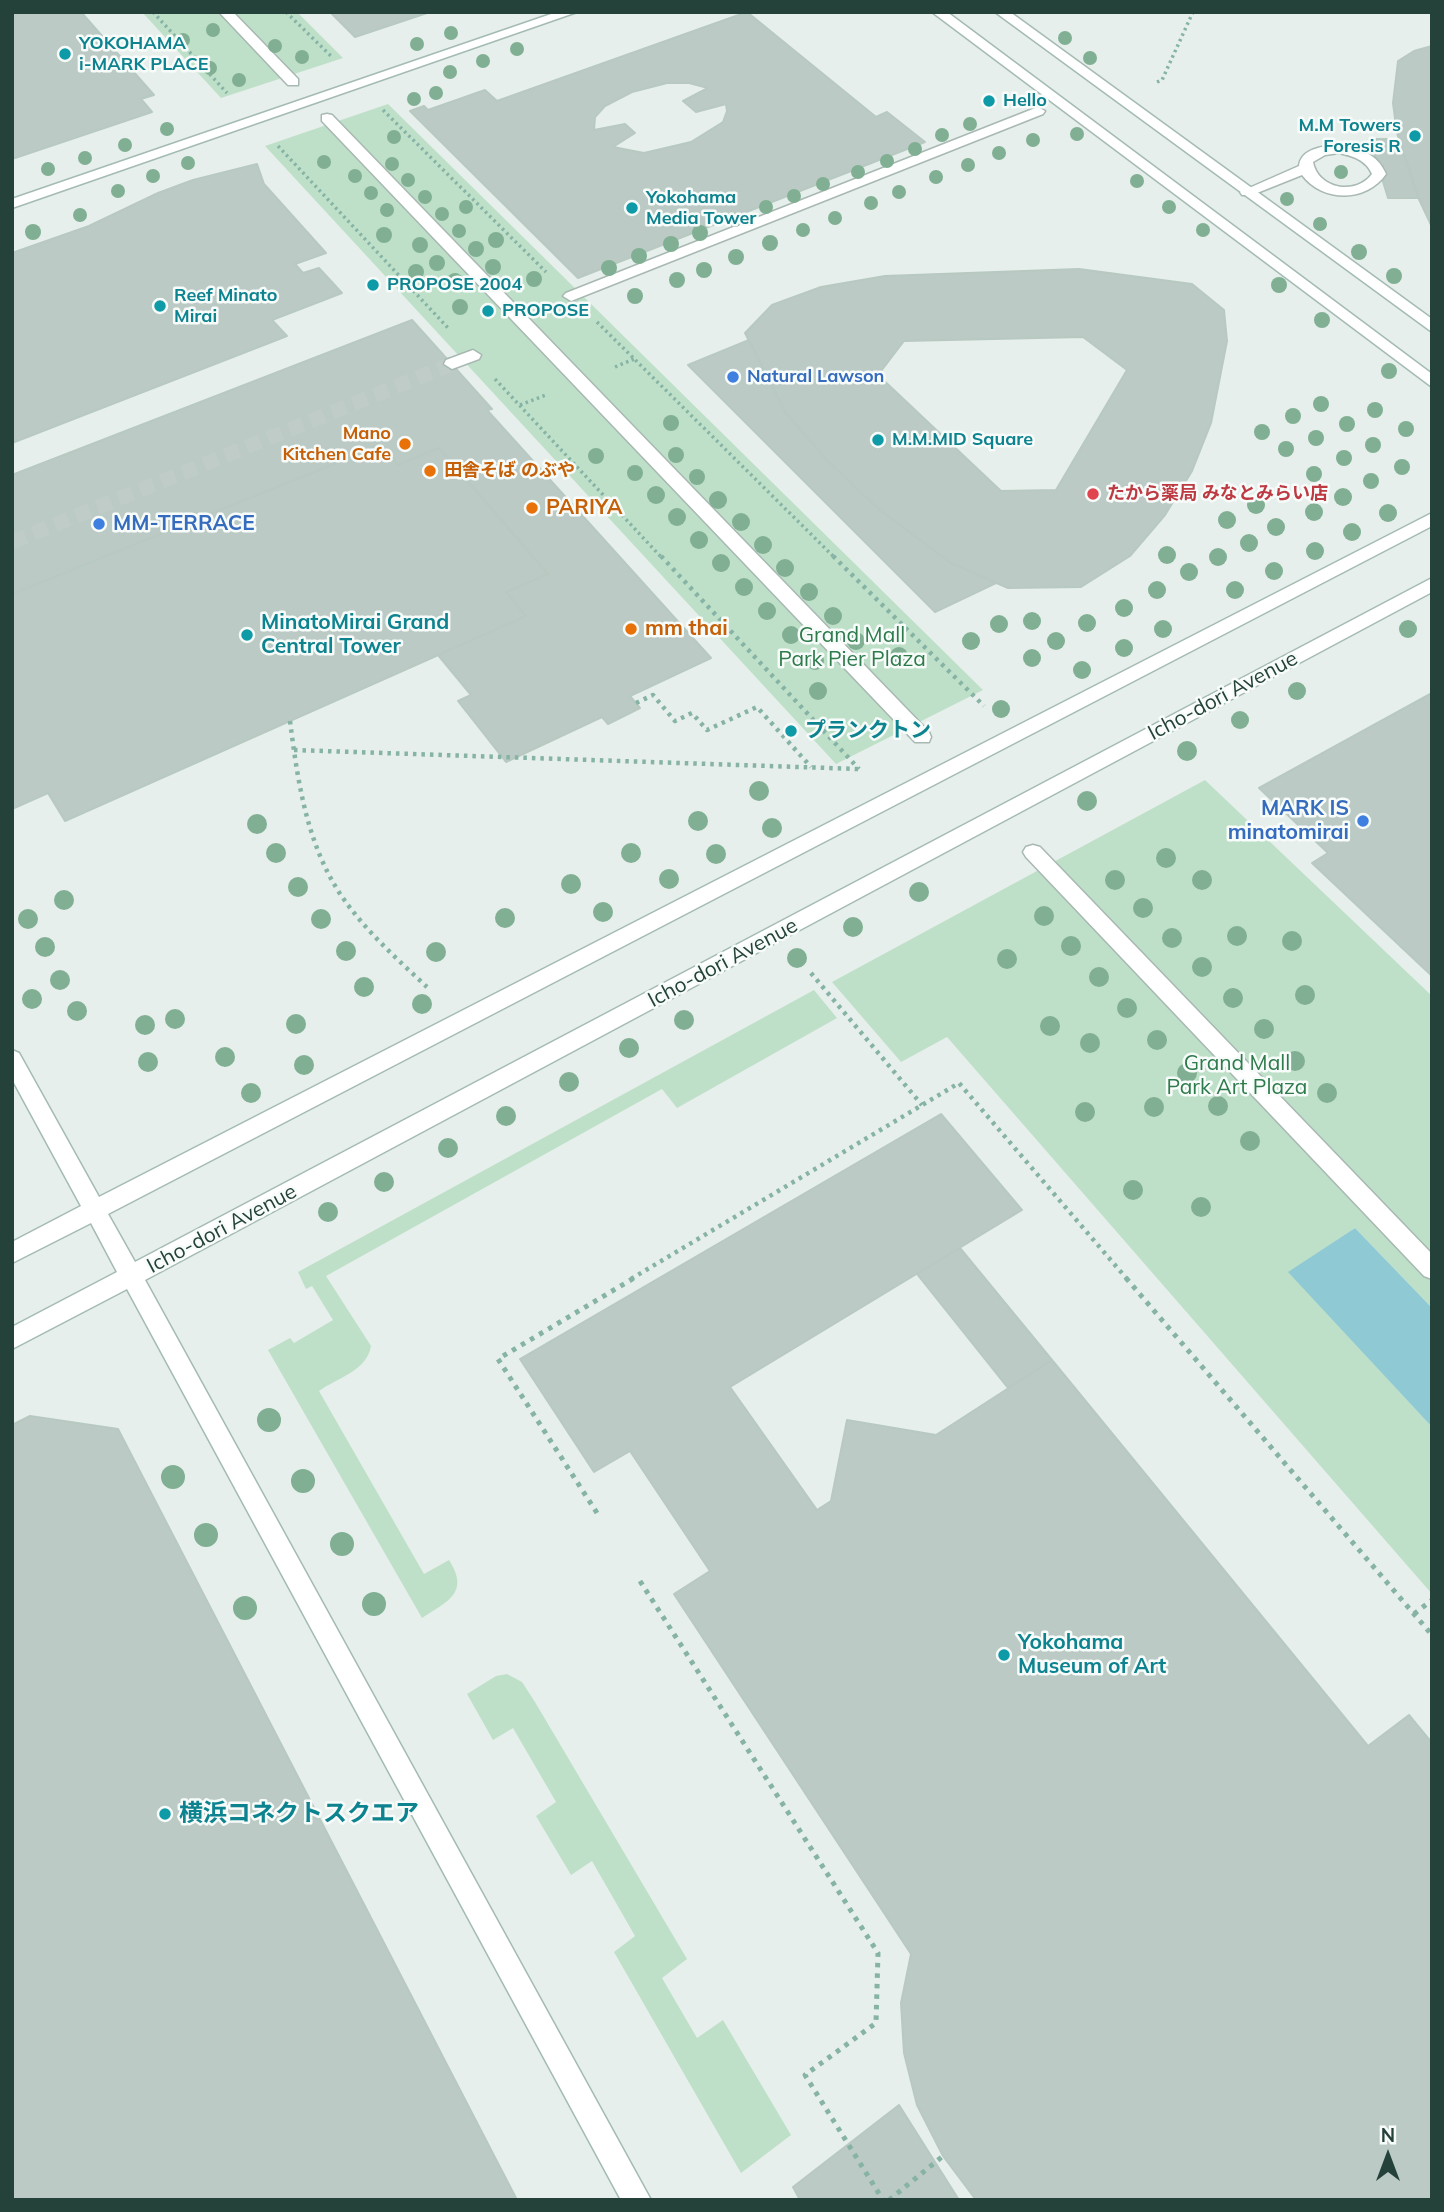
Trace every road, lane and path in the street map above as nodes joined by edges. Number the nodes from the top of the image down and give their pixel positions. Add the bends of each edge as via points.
1 (153, 12) edge
2 (225, 12) edge
3 (286, 12) edge
4 (571, 12) edge
5 (938, 12) edge
6 (1001, 12) edge
7 (1193, 12) edge
8 (341, 66) dead end
9 (293, 82) dead end
10 (1153, 84) dead end
11 (234, 102) dead end
12 (375, 102) dead end
13 (1038, 111) dead end
14 (327, 118) dead end
15 (270, 138) dead end
16 (1305, 169) junction
17 (1247, 192) junction
18 (12, 204) edge
19 (571, 296) junction
20 (1432, 327) edge
21 (473, 355) junction
22 (452, 364) tunnel mouth
23 (1432, 383) edge
24 (1432, 519) edge
25 (1432, 584) edge
26 (636, 703) dead end
27 (984, 706) dead end
28 (290, 721) dead end
29 (922, 737) dead end
30 (294, 750) junction
31 (812, 767) junction
32 (1033, 852) dead end
33 (811, 973) dead end
34 (427, 986) dead end
35 (12, 1059) edge
36 (922, 1105) junction
37 (95, 1209) junction
38 (12, 1253) edge
39 (1432, 1269) edge
40 (132, 1276) junction
41 (12, 1339) edge
42 (597, 1513) dead end
43 (640, 1581) dead end
44 (1432, 1600) edge
45 (1414, 1614) junction
46 (1432, 1635) edge
47 (943, 2156) dead end
48 (637, 2200) edge
49 (883, 2200) edge
50 (889, 2200) edge

1 - 11 path
2 - 9 street
3 - 8 path
4 - 18 street
5 - 23 street
6 - 17 street
7 - 10 path via 1162,80
12 - 19 path
13 - 19 street
14 - 29 street
15 - 21 path
16 - 16 street via 1310,156 1339,149 1371,160 1379,174 1361,190 1337,190 1315,182
16 - 17 street
17 - 20 street
19 - 27 path
21 - 22 street
21 - 31 path via 859,769
24 - 37 street
25 - 40 street, Icho-dori Avenue
26 - 31 path via 653,695 675,722 692,713 707,730 757,708
28 - 30 path
30 - 31 path
30 - 34 path via 300,794 325,869 367,929
32 - 39 street
33 - 36 path
35 - 37 street
36 - 42 path via 498,1359
36 - 45 path via 960,1083
37 - 38 street
37 - 40 street
40 - 41 street, Icho-dori Avenue
40 - 48 street
43 - 49 path via 878,1953 876,2023 804,2075
44 - 45 path
45 - 46 path
47 - 50 path

